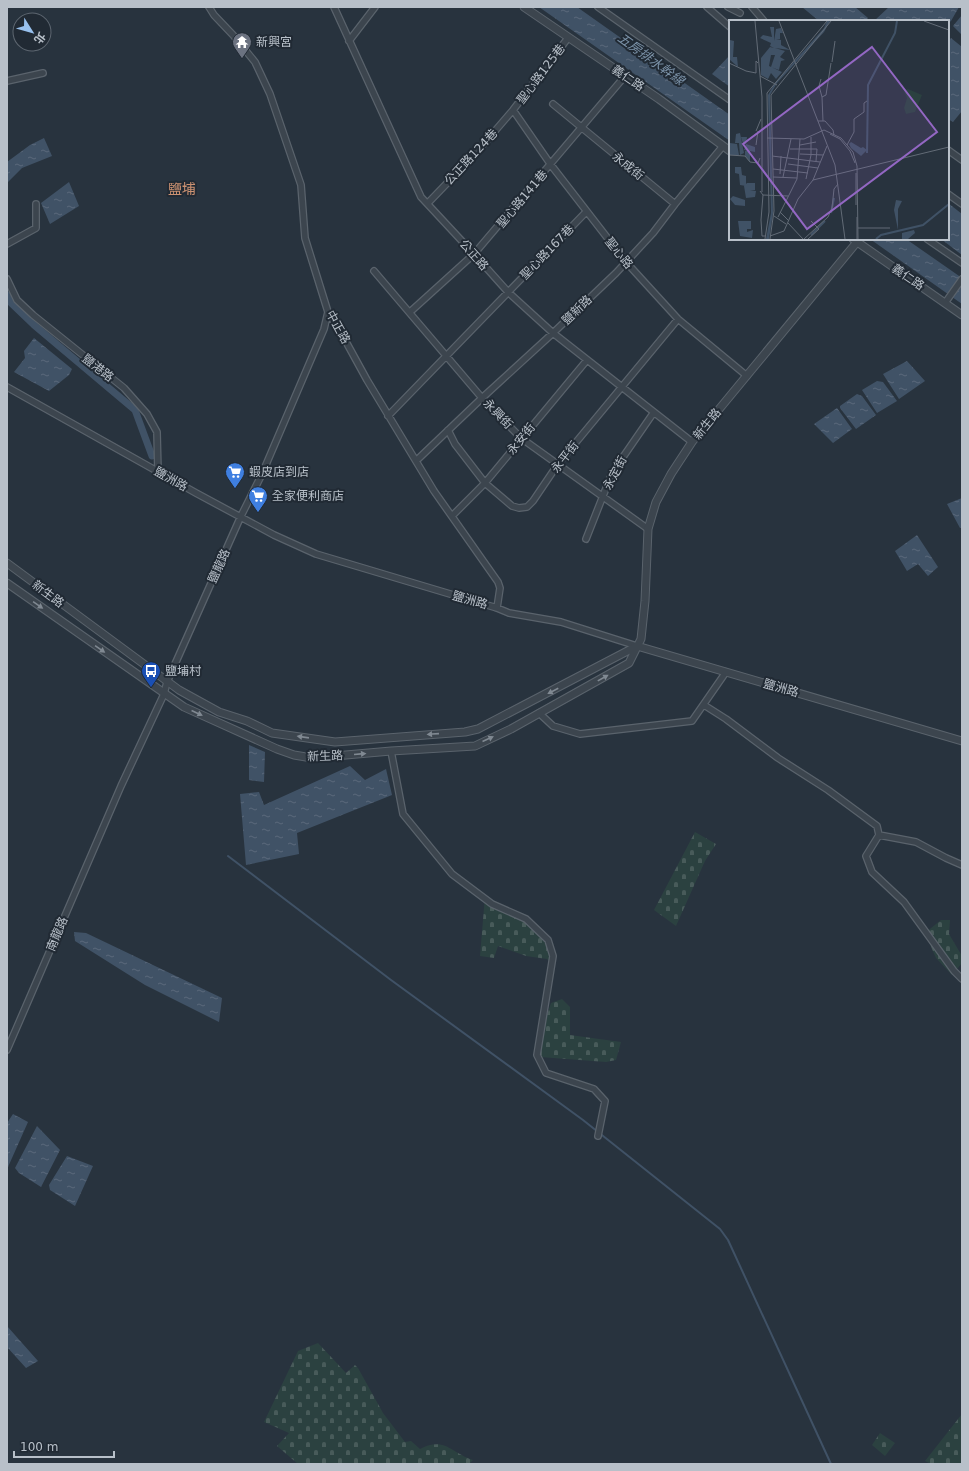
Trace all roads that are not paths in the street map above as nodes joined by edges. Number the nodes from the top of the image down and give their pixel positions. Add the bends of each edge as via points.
1 (209, 7) edge
2 (334, 7) edge
3 (375, 7) edge
4 (524, 7) edge
5 (598, 7) edge
6 (706, 7) edge
7 (728, 7) edge
8 (752, 7) edge
9 (740, 13) dead end
10 (763, 20) edge
11 (729, 26) edge
12 (568, 38) junction
13 (349, 41) junction
14 (43, 73) dead end
15 (625, 76) junction
16 (7, 80) edge
17 (729, 99) edge
18 (553, 104) dead end
19 (513, 110) junction
20 (582, 128) junction
21 (723, 146) junction
22 (729, 150) edge
23 (949, 151) edge
24 (962, 160) edge
25 (551, 165) junction
26 (949, 195) edge
27 (428, 203) junction
28 (36, 204) dead end
29 (675, 204) junction
30 (962, 204) edge
31 (586, 212) junction
32 (857, 240) edge
33 (928, 240) edge
34 (7, 244) edge
35 (474, 254) junction
36 (626, 262) junction
37 (962, 263) edge
38 (374, 271) dead end
39 (7, 279) edge
40 (962, 279) edge
41 (508, 292) junction
42 (946, 301) junction
43 (328, 312) junction
44 (410, 312) junction
45 (962, 315) edge
46 (678, 319) junction
47 (553, 333) junction
48 (446, 356) junction
49 (587, 360) junction
50 (747, 376) junction
51 (7, 387) edge
52 (622, 387) junction
53 (482, 398) junction
54 (654, 412) junction
55 (388, 416) junction
56 (448, 430) junction
57 (521, 438) junction
58 (692, 442) junction
59 (417, 460) junction
60 (558, 464) junction
61 (158, 472) junction
62 (485, 483) junction
63 (602, 497) junction
64 (241, 516) junction
65 (452, 516) junction
66 (648, 529) junction
67 (586, 539) dead end
68 (7, 563) edge
69 (7, 583) edge
70 (497, 608) junction
71 (637, 646) junction
72 (726, 672) junction
73 (167, 682) junction
74 (164, 694) junction
75 (704, 705) junction
76 (539, 713) junction
77 (962, 741) edge
78 (391, 751) junction
79 (107, 818) joint
80 (879, 835) junction
81 (962, 865) edge
82 (962, 979) edge
83 (7, 1050) edge
84 (598, 1136) dead end

1 - 43 street, 中正路 via 255,62 270,94 301,186 305,238
2 - 13 street, 公正路
3 - 13 street
4 - 12 street, 義仁路
5 - 17 street
6 - 11 street
7 - 9 street
8 - 10 street
12 - 15 street, 義仁路
12 - 19 street, 聖心路125巷
13 - 27 street, 公正路 via 421,197
14 - 16 street
15 - 20 street, 聖心路141巷
15 - 21 street, 義仁路
18 - 20 street, 永成街
19 - 25 street, 聖心路
19 - 27 street, 公正路124巷
20 - 25 street, 聖心路141巷
20 - 29 street, 永成街
21 - 22 street, 義仁路
21 - 29 street, 鹽新路
23 - 24 street
25 - 31 street, 聖心路
25 - 35 street, 聖心路141巷
26 - 30 street
27 - 35 street, 公正路
28 - 34 street via 36,228
29 - 36 street, 鹽新路
31 - 36 street, 聖心路
31 - 41 street, 聖心路167巷
32 - 42 street, 義仁路
32 - 50 street, 新生路
33 - 37 street
35 - 41 street, 公正路
35 - 44 street, 聖心路141巷
36 - 46 street, 聖心路
36 - 47 street, 鹽新路
38 - 44 street, 永興街
39 - 61 street, 鹽港路 via 17,300 32,315 124,388 147,414 157,432
40 - 42 street
41 - 47 street, 公正路
41 - 48 street, 聖心路167巷
42 - 45 street, 義仁路
43 - 55 street, 中正路
43 - 64 street, 鹽龍路 via 324,329 262,474
44 - 48 street, 永興街
46 - 50 street, 聖心路
46 - 52 street, 永平街
47 - 49 street, 公正路
47 - 53 street, 鹽新路
48 - 53 street, 永興街
48 - 55 street, 聖心路167巷
49 - 52 street, 公正路
49 - 57 street, 永安街
50 - 58 street, 新生路
51 - 61 street, 鹽洲路
52 - 54 street, 公正路
52 - 60 street, 永平街
53 - 56 street, 鹽新路
53 - 57 street, 永興街
54 - 58 street, 公正路
54 - 63 street, 永定街 via 618,463
55 - 59 street, 中正路
56 - 59 street, 鹽新路
56 - 62 street, 永平街 via 455,444
57 - 60 street, 永興街
57 - 62 street, 永安街
58 - 66 street, 新生路 via 656,502
59 - 65 street, 中正路 via 434,491
60 - 62 street, 永平街 via 527,507 512,506
60 - 63 street, 永興街
61 - 64 street, 鹽洲路
62 - 65 street, 永安街
63 - 66 street, 永興街
63 - 67 street, 永定街
64 - 70 street, 鹽洲路 via 274,535 316,554
64 - 73 street, 鹽龍路
65 - 70 street, 中正路 via 498,582 500,588
66 - 71 street, 新生路 via 645,601 641,639
68 - 73 street, 新生路
69 -> 74 street, 新生路
70 - 71 street, 鹽洲路 via 509,613 561,622
71 - 72 street, 鹽洲路
71 -> 73 street, 新生路 via 478,730 335,742 272,733 220,712
76 -> 71 street, 新生路 via 629,663
72 - 75 street
72 - 77 street, 鹽洲路
73 - 74 street, 鹽龍路
74 -> 78 street, 新生路 via 204,717 294,755 312,758
74 - 79 street, 鹽龍路
75 - 76 street via 692,721 580,734 552,726
75 - 80 street via 877,826
78 -> 76 street, 新生路 via 475,746
78 - 84 street via 403,814 452,874 492,904 526,919 548,940 553,956 537,1055 546,1073 594,1089 605,1100
79 - 83 street, 南龍路
80 - 81 street via 916,842
80 - 82 street via 866,856 872,872 904,902

